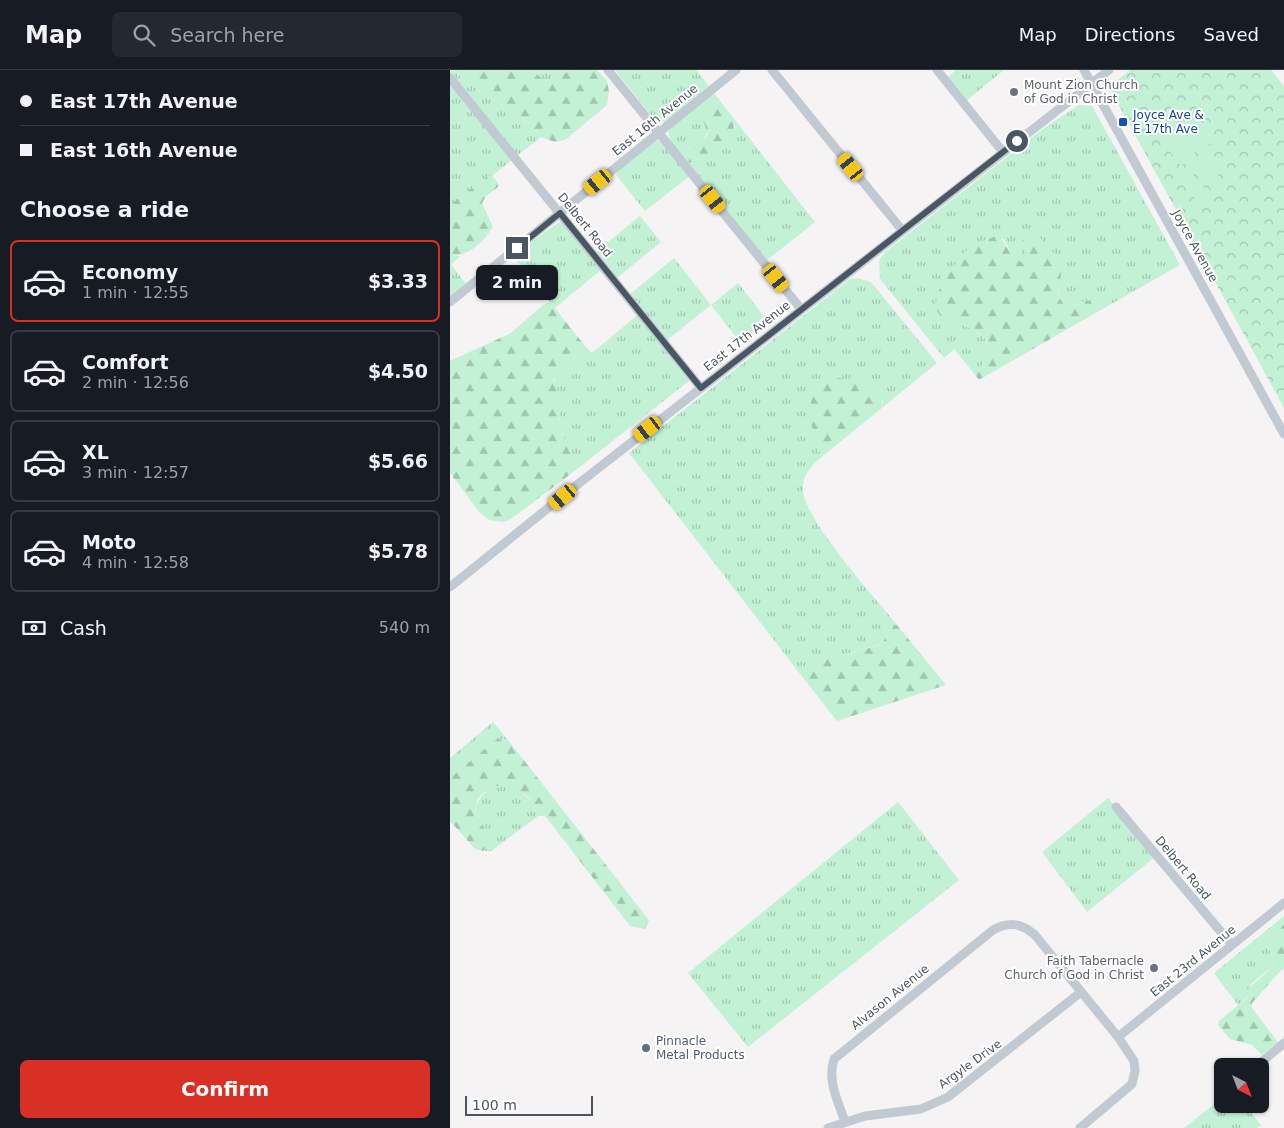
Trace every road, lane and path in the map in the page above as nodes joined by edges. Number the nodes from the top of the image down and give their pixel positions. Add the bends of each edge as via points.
1 (608, 70) edge
2 (736, 70) edge
3 (772, 70) edge
4 (936, 70) edge
5 (1084, 70) edge
6 (1109, 70) edge
7 (450, 78) edge
8 (1091, 83) junction
9 (659, 133) junction
10 (1003, 152) junction
11 (560, 213) junction
12 (902, 230) junction
13 (450, 302) edge
14 (802, 309) junction
15 (701, 388) junction
16 (1284, 434) edge
17 (450, 587) edge
18 (1116, 807) dead end
19 (1284, 903) edge
20 (1232, 945) junction
21 (1082, 992) junction
22 (1118, 1037) junction
23 (1284, 1043) edge
24 (1266, 1058) edge
25 (845, 1122) junction
26 (828, 1128) edge
27 (1080, 1128) edge

1 - 9 street
2 - 9 street, East 16th Avenue
3 - 12 street
4 - 10 street
5 - 8 street, Joyce Avenue
6 - 8 street, East 17th Avenue
7 - 11 street, Delbert Road
8 - 10 street, East 17th Avenue
8 - 16 street, Joyce Avenue
9 - 11 street, East 16th Avenue
9 - 14 street
10 - 12 street, East 17th Avenue
11 - 13 street, East 16th Avenue
11 - 15 street, Delbert Road
12 - 14 street, East 17th Avenue
14 - 15 street, East 17th Avenue
15 - 17 street, East 17th Avenue
18 - 20 street, Delbert Road
19 - 20 street, East 23rd Avenue
20 - 22 street, East 23rd Avenue
21 - 22 street
21 - 25 street, Argyle Drive via 948,1097 921,1109 865,1116
21 - 25 street, Alvason Avenue via 1026,928 1004,924 993,930 834,1060 830,1070 831,1082
22 - 27 street via 1129,1052 1136,1071 1132,1084
23 - 24 street
25 - 26 street, Argyle Drive

